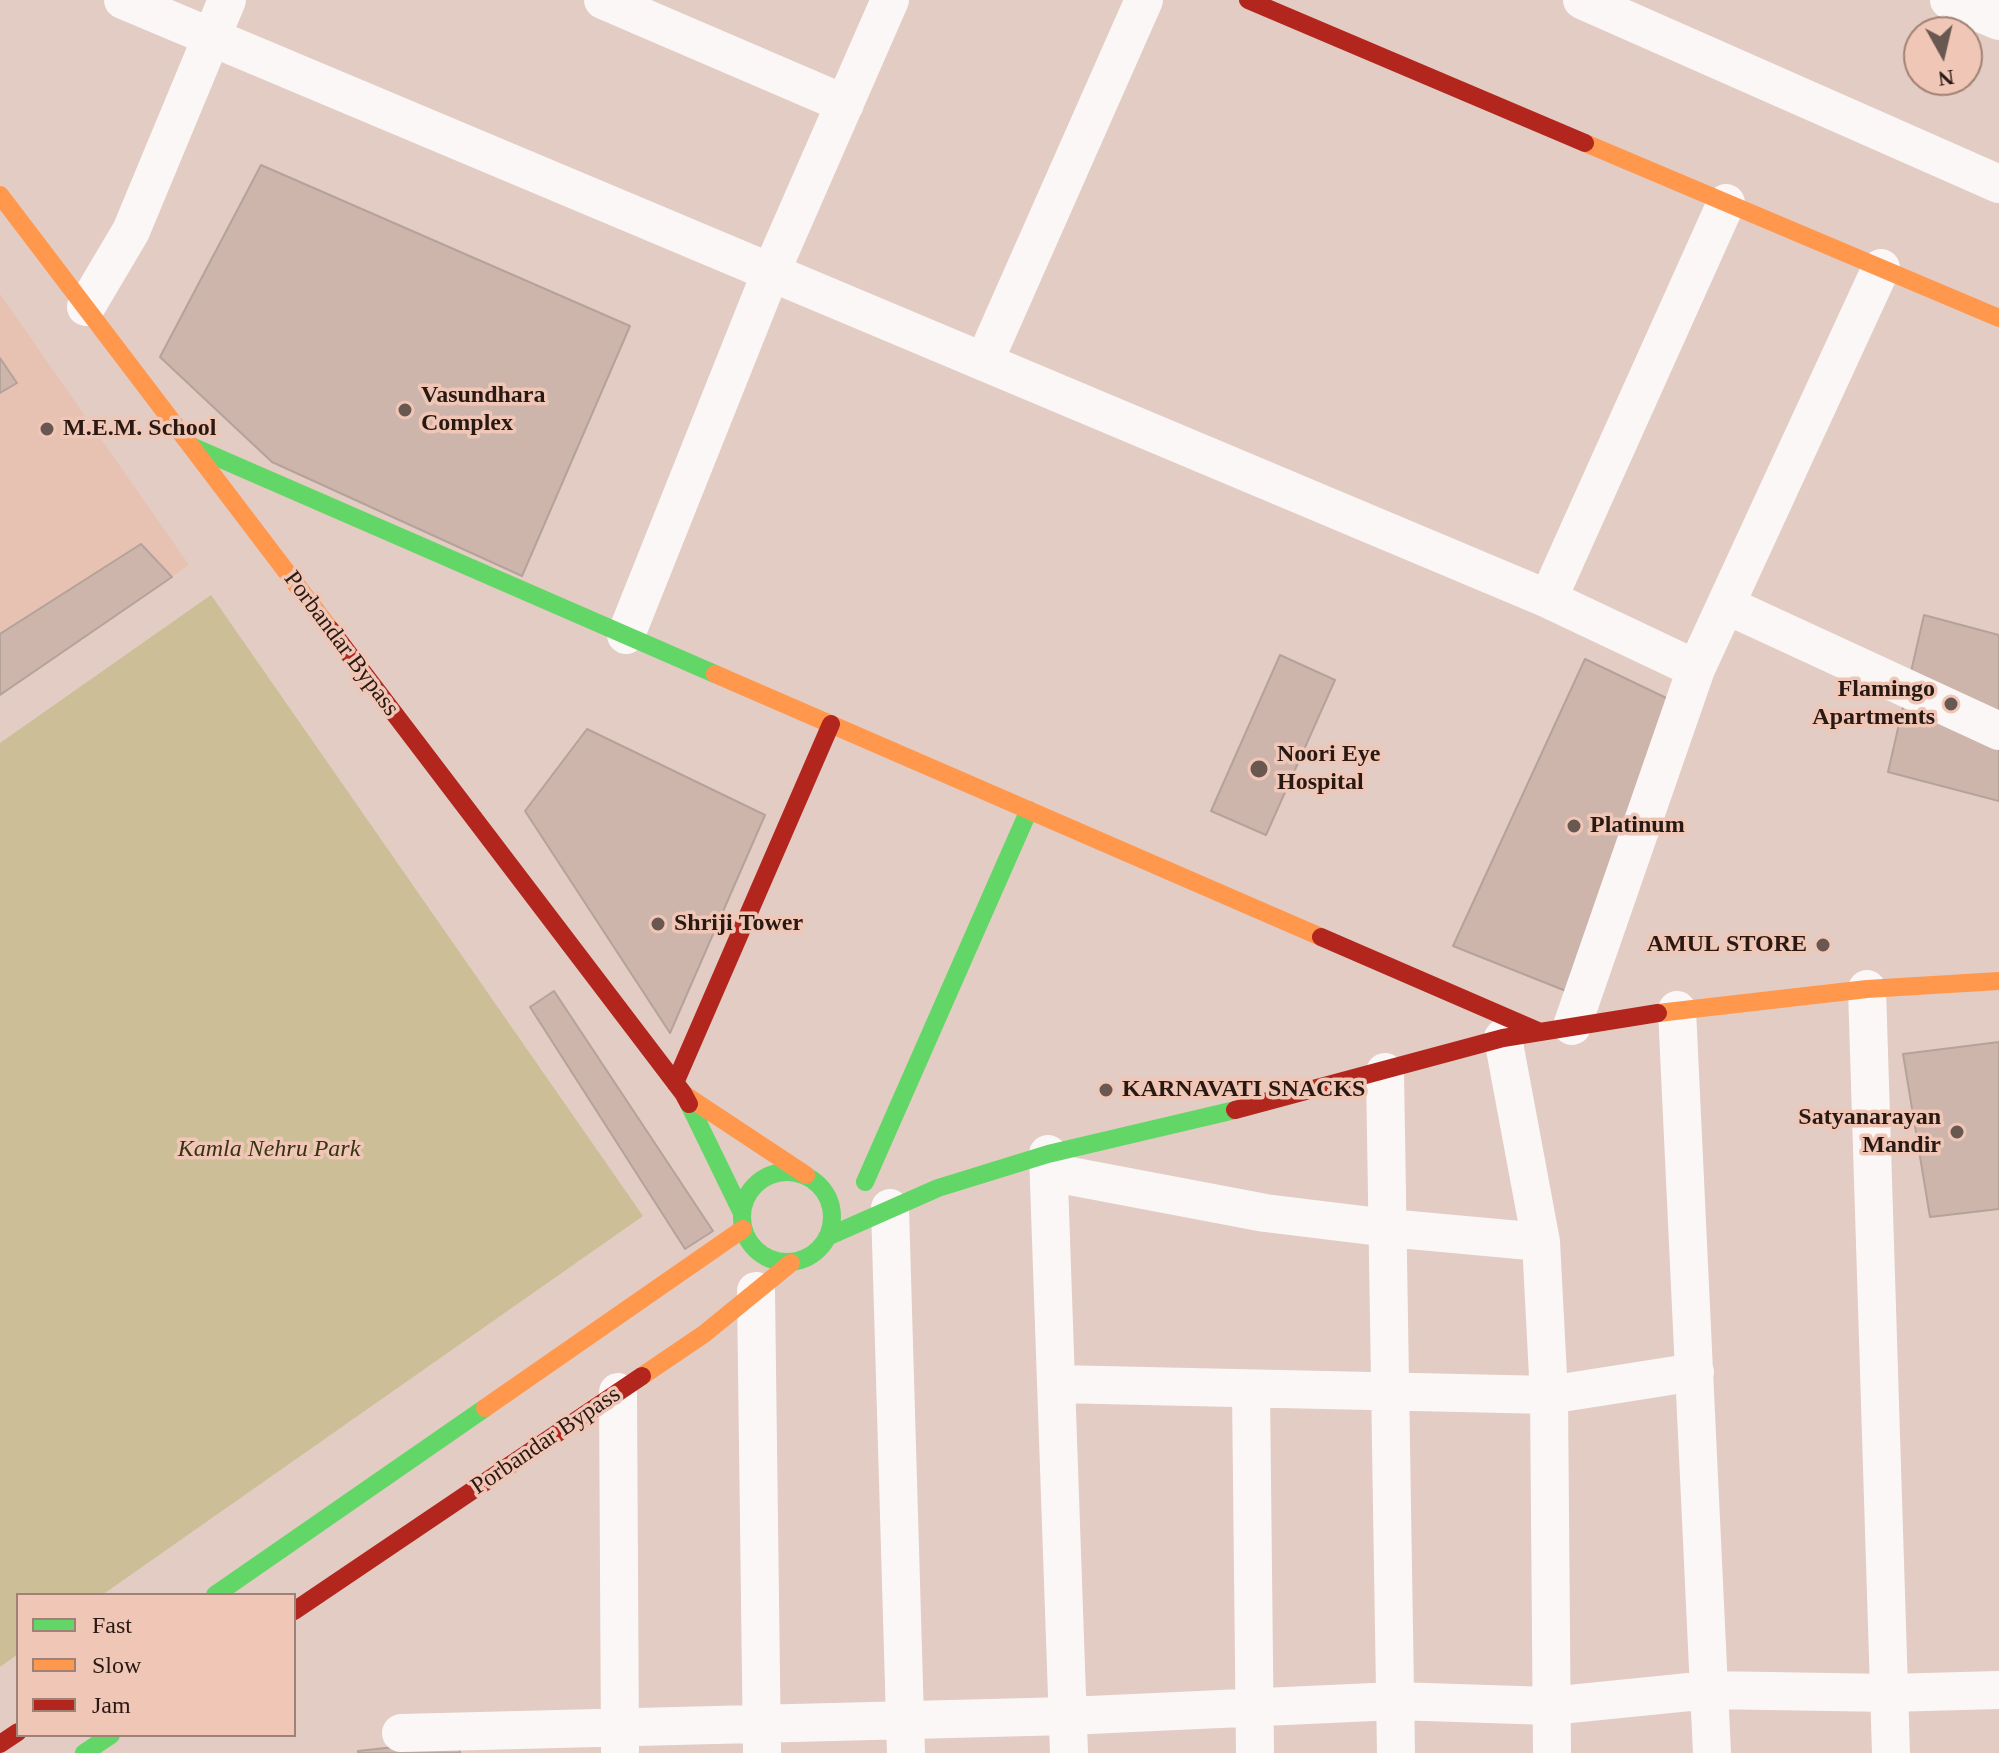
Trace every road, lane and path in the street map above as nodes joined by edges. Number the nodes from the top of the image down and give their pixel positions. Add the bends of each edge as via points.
1 (123, 0) edge
2 (227, 0) edge
3 (603, 0) edge
4 (890, 0) edge
5 (1144, 0) edge
6 (1248, 0) edge
7 (1582, 0) edge
8 (1949, 0) edge
9 (1999, 21) edge
10 (211, 37) junction
11 (845, 104) junction
12 (1999, 184) edge
13 (0, 195) edge
14 (1726, 203) junction
15 (1881, 268) junction
16 (771, 272) junction
17 (86, 307) junction
18 (1999, 318) edge
19 (984, 362) junction
20 (191, 446) junction
21 (1548, 599) junction
22 (1726, 605) junction
23 (626, 635) junction
24 (1696, 669) junction
25 (831, 724) junction
26 (1999, 731) edge
27 (1029, 810) junction
28 (1999, 981) edge
29 (1867, 989) junction
30 (1677, 1010) junction
31 (1538, 1032) junction
32 (1385, 1072) junction
33 (679, 1088) junction
34 (1048, 1163) junction
35 (806, 1175) junction
36 (869, 1186) junction
37 (742, 1221) junction
38 (1388, 1228) junction
39 (827, 1237) junction
40 (1541, 1242) junction
41 (791, 1263) junction
42 (756, 1291) junction
43 (1695, 1372) junction
44 (1056, 1384) junction
45 (1251, 1389) junction
46 (1390, 1391) junction
47 (618, 1392) junction
48 (1549, 1395) junction
49 (218, 1593) edge
50 (296, 1610) edge
51 (1709, 1690) junction
52 (1999, 1690) edge
53 (1889, 1693) junction
54 (1395, 1701) junction
55 (1550, 1706) junction
56 (1254, 1707) junction
57 (1068, 1716) junction
58 (401, 1733) dead end
59 (906, 1736) edge
60 (762, 1738) edge
61 (620, 1740) edge
62 (1069, 1753) edge
63 (1255, 1753) edge
64 (1396, 1753) edge
65 (1552, 1753) edge
66 (1712, 1753) edge
67 (1891, 1753) edge

1 - 10 street
2 - 10 street
3 - 11 street
4 - 11 street
5 - 19 street
6 - 14 main road
7 - 12 street
8 - 9 street
10 - 16 street
10 - 17 street via 131,231
11 - 16 street
13 - 17 main road, Porbandar Bypass
14 - 15 main road
14 - 21 street
15 - 18 main road
15 - 22 street
16 - 19 street
16 - 23 street
17 - 20 main road, Porbandar Bypass
19 - 21 street
20 - 23 main road
20 - 33 main road, Porbandar Bypass
21 - 24 street
22 - 24 street
22 - 26 street
23 - 25 main road
24 - 31 street
25 - 27 main road
25 - 33 main road
27 - 31 main road
27 - 36 main road
28 - 29 main road
29 - 30 main road
29 - 53 street
30 - 31 main road
30 - 43 street
31 - 32 main road
31 - 40 street
32 - 34 main road
32 - 38 street
33 - 35 main road
33 - 37 main road
34 - 36 main road via 938,1188
34 - 38 street via 1265,1213
34 - 44 street
35 - 36 main road
35 - 37 main road via 792,1171 764,1177 745,1199
35 - 39 main road via 828,1195 833,1209
36 - 39 main road
36 - 59 street
37 - 41 main road via 750,1243 761,1254
37 - 49 main road
38 - 40 street
38 - 46 street
39 - 41 main road via 819,1250
40 - 48 street
41 - 42 main road, Porbandar Bypass
42 - 47 main road, Porbandar Bypass
42 - 60 street
43 - 48 street
43 - 51 street
44 - 45 street
44 - 57 street
45 - 46 street
45 - 56 street
46 - 48 street
46 - 54 street
47 - 50 main road, Porbandar Bypass
47 - 61 street
48 - 55 street
51 - 53 street
51 - 55 street
51 - 66 street
52 - 53 street
53 - 67 street
54 - 55 street
54 - 56 street
54 - 64 street
55 - 65 street
56 - 57 street
56 - 63 street
57 - 59 street
57 - 62 street
58 - 61 street
59 - 60 street
60 - 61 street

